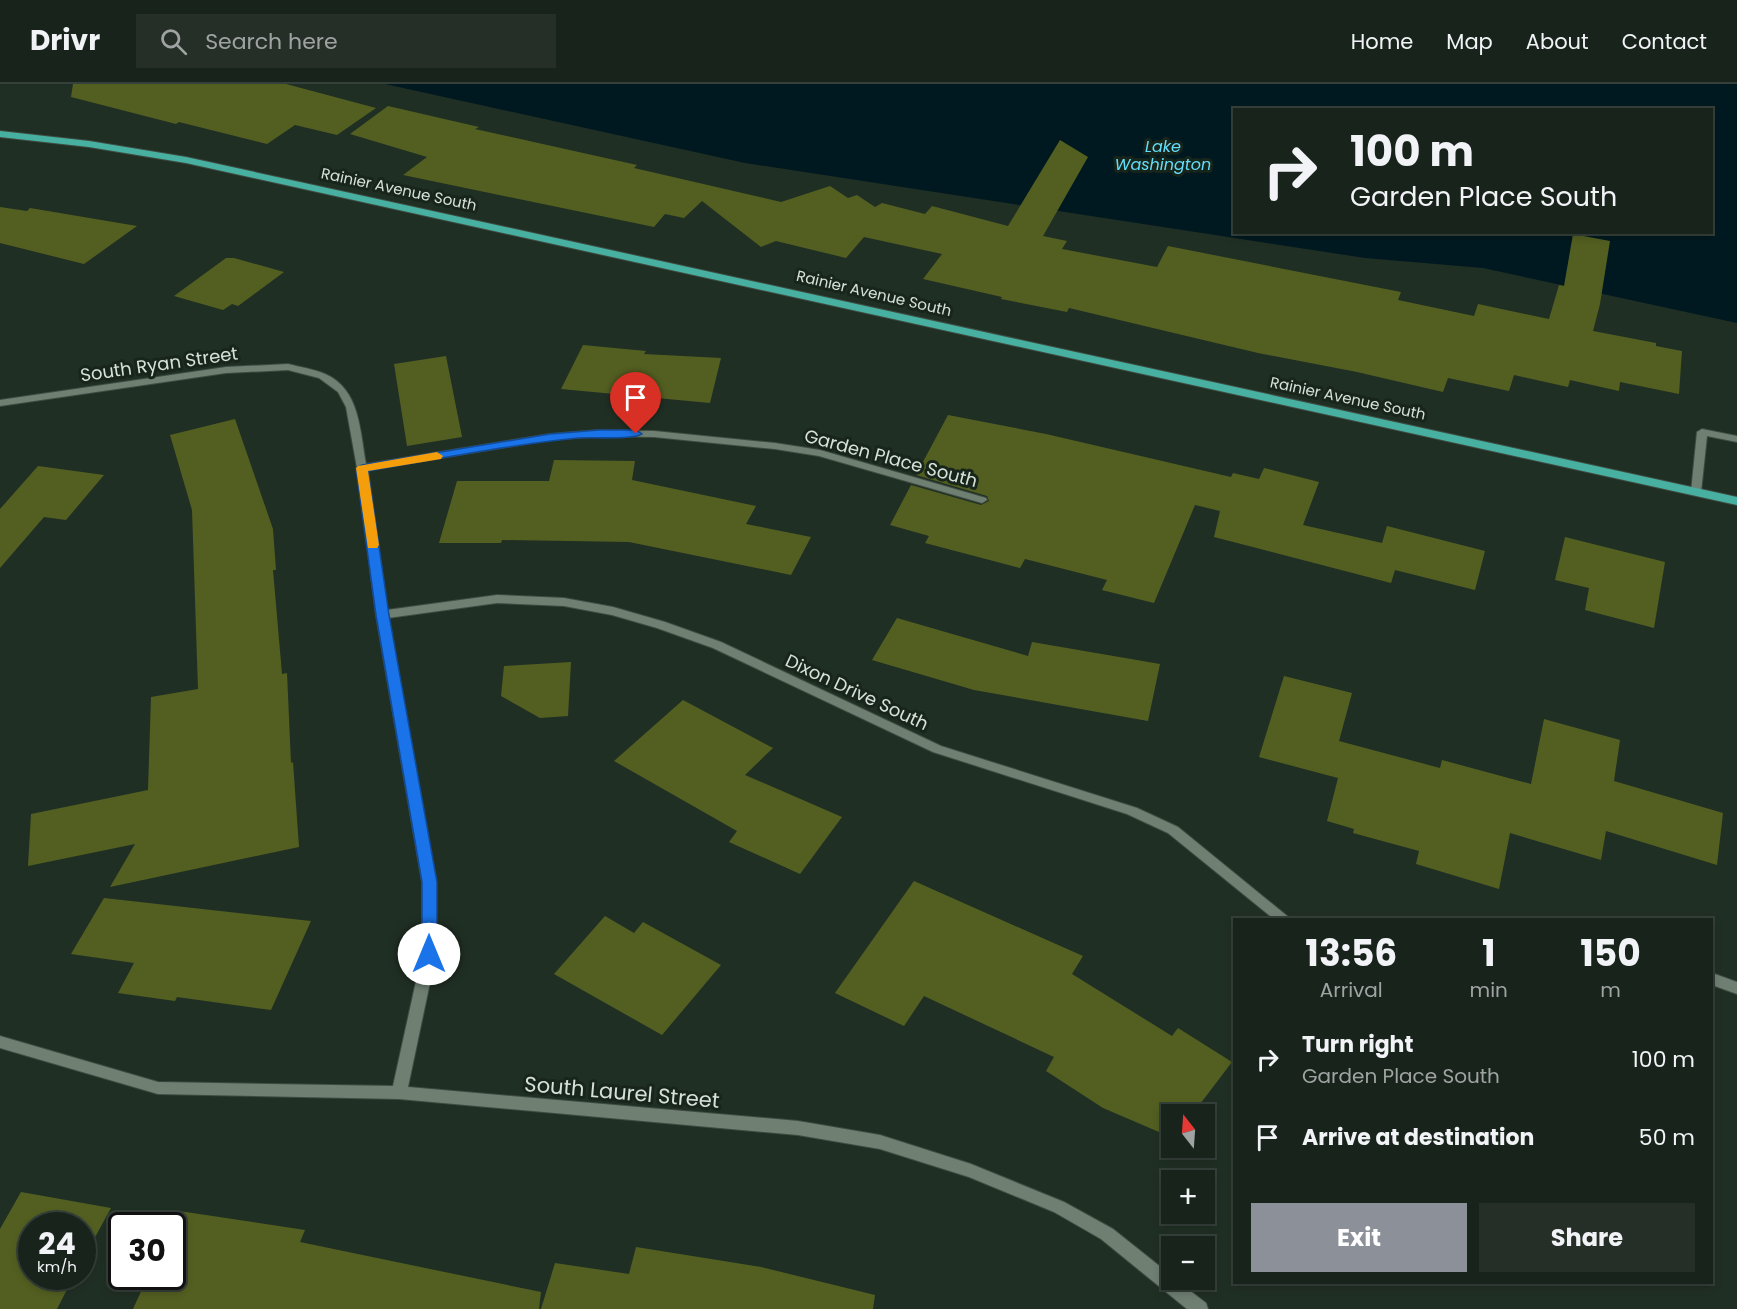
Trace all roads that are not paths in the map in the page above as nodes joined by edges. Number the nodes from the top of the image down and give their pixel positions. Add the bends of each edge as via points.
1 (0, 134) edge
2 (0, 403) edge
3 (1737, 439) edge
4 (362, 468) junction
5 (1696, 492) junction
6 (982, 500) dead end
7 (1737, 501) edge
8 (382, 615) junction
9 (1283, 918) edge
10 (1713, 979) edge
11 (1737, 988) edge
12 (0, 1042) edge
13 (399, 1093) junction
14 (1200, 1309) edge

1 - 5 main road, Rainier Avenue South via 186,160
2 - 4 street, South Ryan Street via 226,370 288,367 322,376 342,390 351,407
3 - 5 street via 1702,432
4 - 6 street, Garden Place South via 550,437 654,434 820,453
4 - 8 street
5 - 7 main road, Rainier Avenue South
8 - 9 street, Dixon Drive South via 497,598 564,602 661,625 717,645 937,749 1132,811 1173,830
8 - 13 street via 429,882 429,954
10 - 11 street
12 - 13 street, South Laurel Street via 158,1088
13 - 14 street, South Laurel Street via 798,1128 880,1142 971,1171 1059,1207 1107,1234

